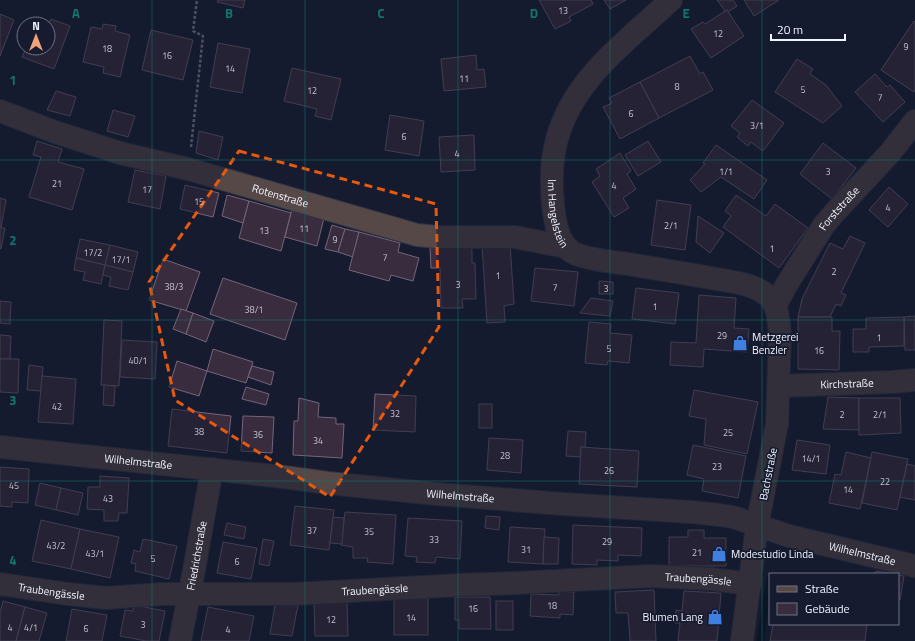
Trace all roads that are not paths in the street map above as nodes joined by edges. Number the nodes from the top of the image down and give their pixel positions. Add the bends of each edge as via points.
1 (671, 0) edge
2 (0, 111) edge
3 (915, 121) edge
4 (566, 247) junction
5 (775, 306) junction
6 (915, 380) edge
7 (779, 386) junction
8 (0, 447) edge
9 (212, 469) junction
10 (757, 526) junction
11 (915, 566) edge
12 (0, 584) edge
13 (750, 584) junction
14 (190, 594) junction
15 (180, 641) edge
16 (742, 641) edge

1 - 4 street, Im Hangelstein via 614,51 588,79 562,122 554,154 552,184 555,217
2 - 4 street, Rotenstraße via 120,153 188,169 417,235 515,237
3 - 5 street, Forststraße via 824,225
4 - 5 street, Im Hangelstein via 584,256 750,286 766,295
5 - 7 street, Bachstraße via 780,335
6 - 7 street, Kirchstraße
7 - 10 street, Bachstraße via 776,433
8 - 9 street, Wilhelmstraße
9 - 10 street, Wilhelmstraße via 437,494 698,512 733,517
9 - 14 street, Friedrichstraße
10 - 11 street, Wilhelmstraße
10 - 13 street, Bachstraße
12 - 14 street, Traubengässle via 101,597
13 - 14 street, Traubengässle via 651,576 294,594
13 - 16 street, Bachstraße
14 - 15 street, Friedrichstraße

